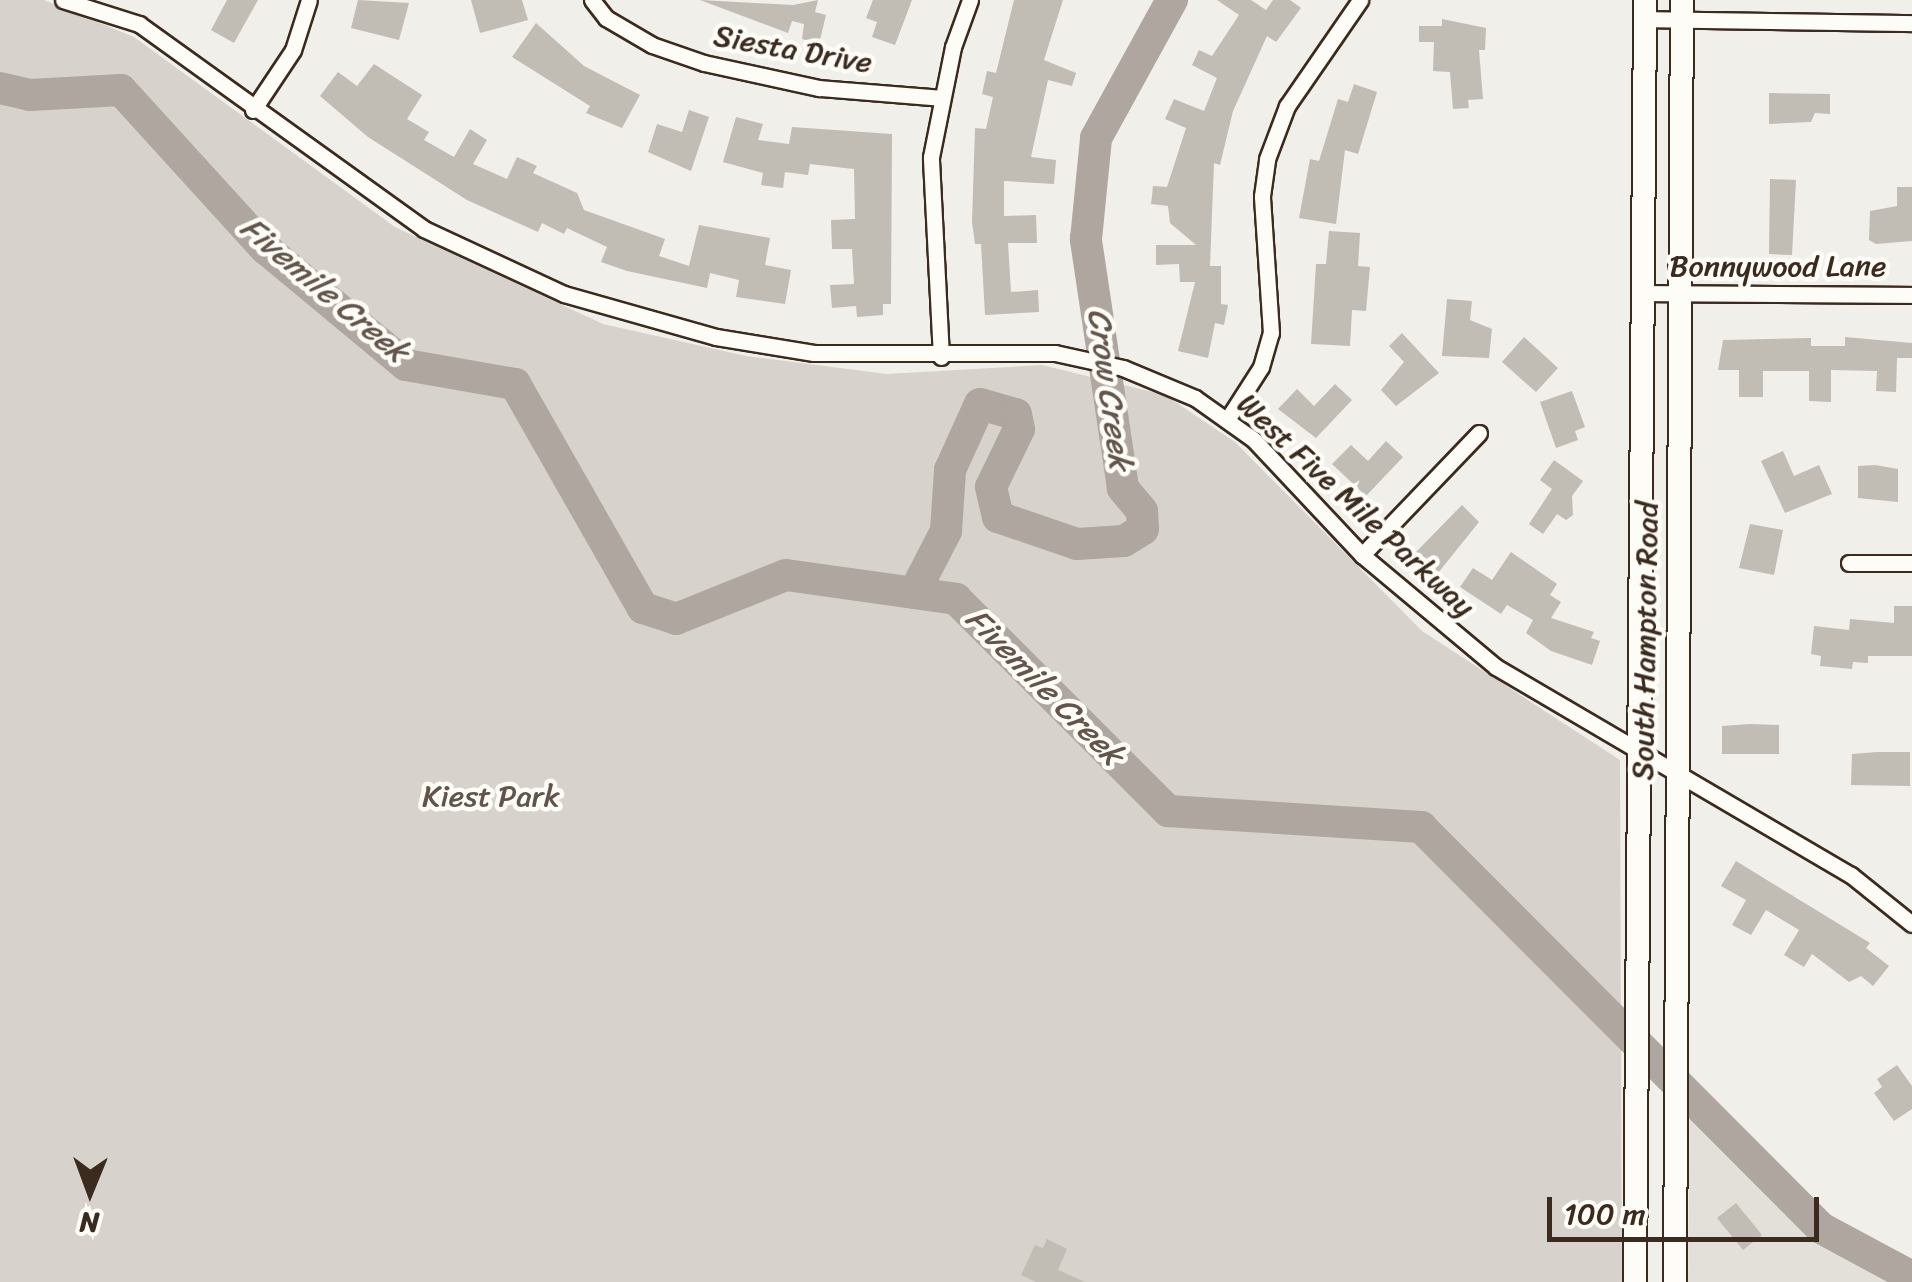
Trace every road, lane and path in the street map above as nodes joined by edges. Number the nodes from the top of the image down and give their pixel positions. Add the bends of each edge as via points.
1 (63, 0) edge
2 (309, 0) edge
3 (592, 0) edge
4 (970, 0) edge
5 (1360, 0) edge
6 (1645, 10) edge
7 (1682, 10) edge
8 (1912, 22) edge
9 (942, 98) junction
10 (252, 110) junction
11 (1644, 122) junction
12 (1681, 123) junction
13 (1643, 293) junction
14 (1679, 294) junction
15 (1912, 295) edge
16 (942, 356) junction
17 (1228, 420) junction
18 (1479, 433) dead end
19 (1362, 555) junction
20 (1912, 563) edge
21 (1849, 564) dead end
22 (1639, 750) junction
23 (1674, 770) junction
24 (1912, 924) edge
25 (1635, 1272) edge
26 (1675, 1272) edge

1 - 10 street, West Five Mile Parkway via 139,24
2 - 10 street via 293,50
3 - 9 street, Siesta Drive via 606,18 652,45 704,63 820,88
4 - 9 street
5 - 17 street via 1276,131 1262,196 1271,332 1261,367
6 - 7 street
6 - 11 main road, South Hampton Road
7 - 8 street
7 - 12 main road, South Hampton Road
9 - 16 street via 930,216
10 - 16 street, West Five Mile Parkway via 424,229 564,294 770,347
11 - 12 main road
11 - 13 main road, South Hampton Road
12 - 14 main road, South Hampton Road
13 - 14 street, Bonnywood Lane
13 - 22 main road, South Hampton Road
14 - 15 street, Bonnywood Lane
14 - 23 main road, South Hampton Road
16 - 17 street, West Five Mile Parkway via 1055,353 1153,378
17 - 19 street, West Five Mile Parkway
18 - 19 street
19 - 22 street, West Five Mile Parkway via 1496,667
20 - 21 street
22 - 23 street, West Five Mile Parkway
22 - 25 main road, South Hampton Road
23 - 24 street, West Five Mile Parkway via 1851,875
23 - 26 main road, South Hampton Road
25 - 26 main road

